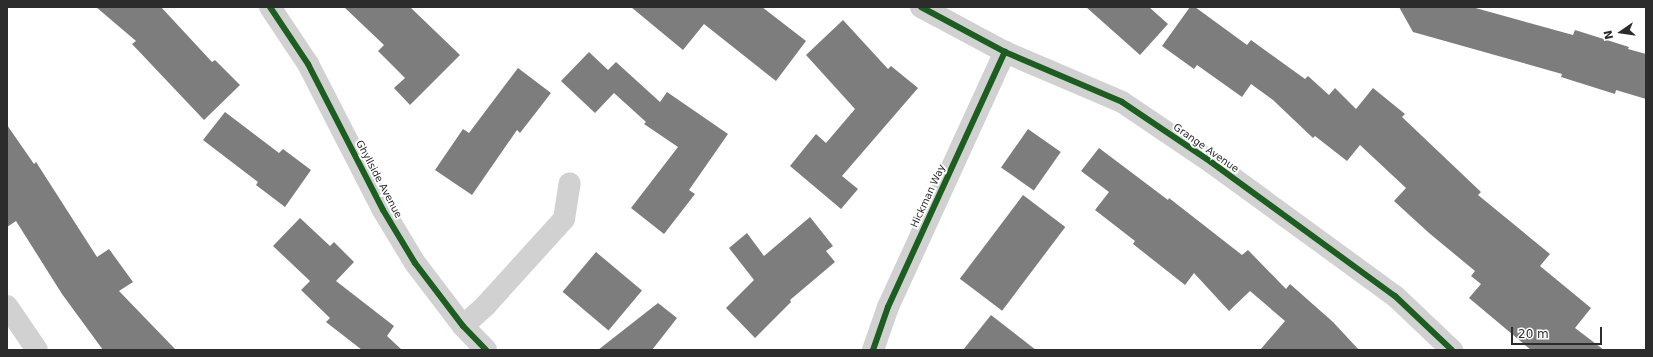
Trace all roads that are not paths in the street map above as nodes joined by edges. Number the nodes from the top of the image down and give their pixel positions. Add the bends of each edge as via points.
1 (270, 7) edge
2 (921, 7) edge
3 (1005, 52) junction
4 (570, 183) dead end
5 (7, 306) edge
6 (463, 326) junction
7 (37, 350) edge
8 (486, 350) edge
9 (873, 350) edge
10 (1452, 350) edge

1 - 6 street, Ghyllside Avenue via 308,64 383,210 415,263
2 - 3 street, Grange Avenue
3 - 9 street, Hickman Way via 888,307
3 - 10 street, Grange Avenue via 1122,102 1211,162 1395,296
4 - 6 street via 564,219 486,305
5 - 7 street
6 - 8 street, Ghyllside Avenue

